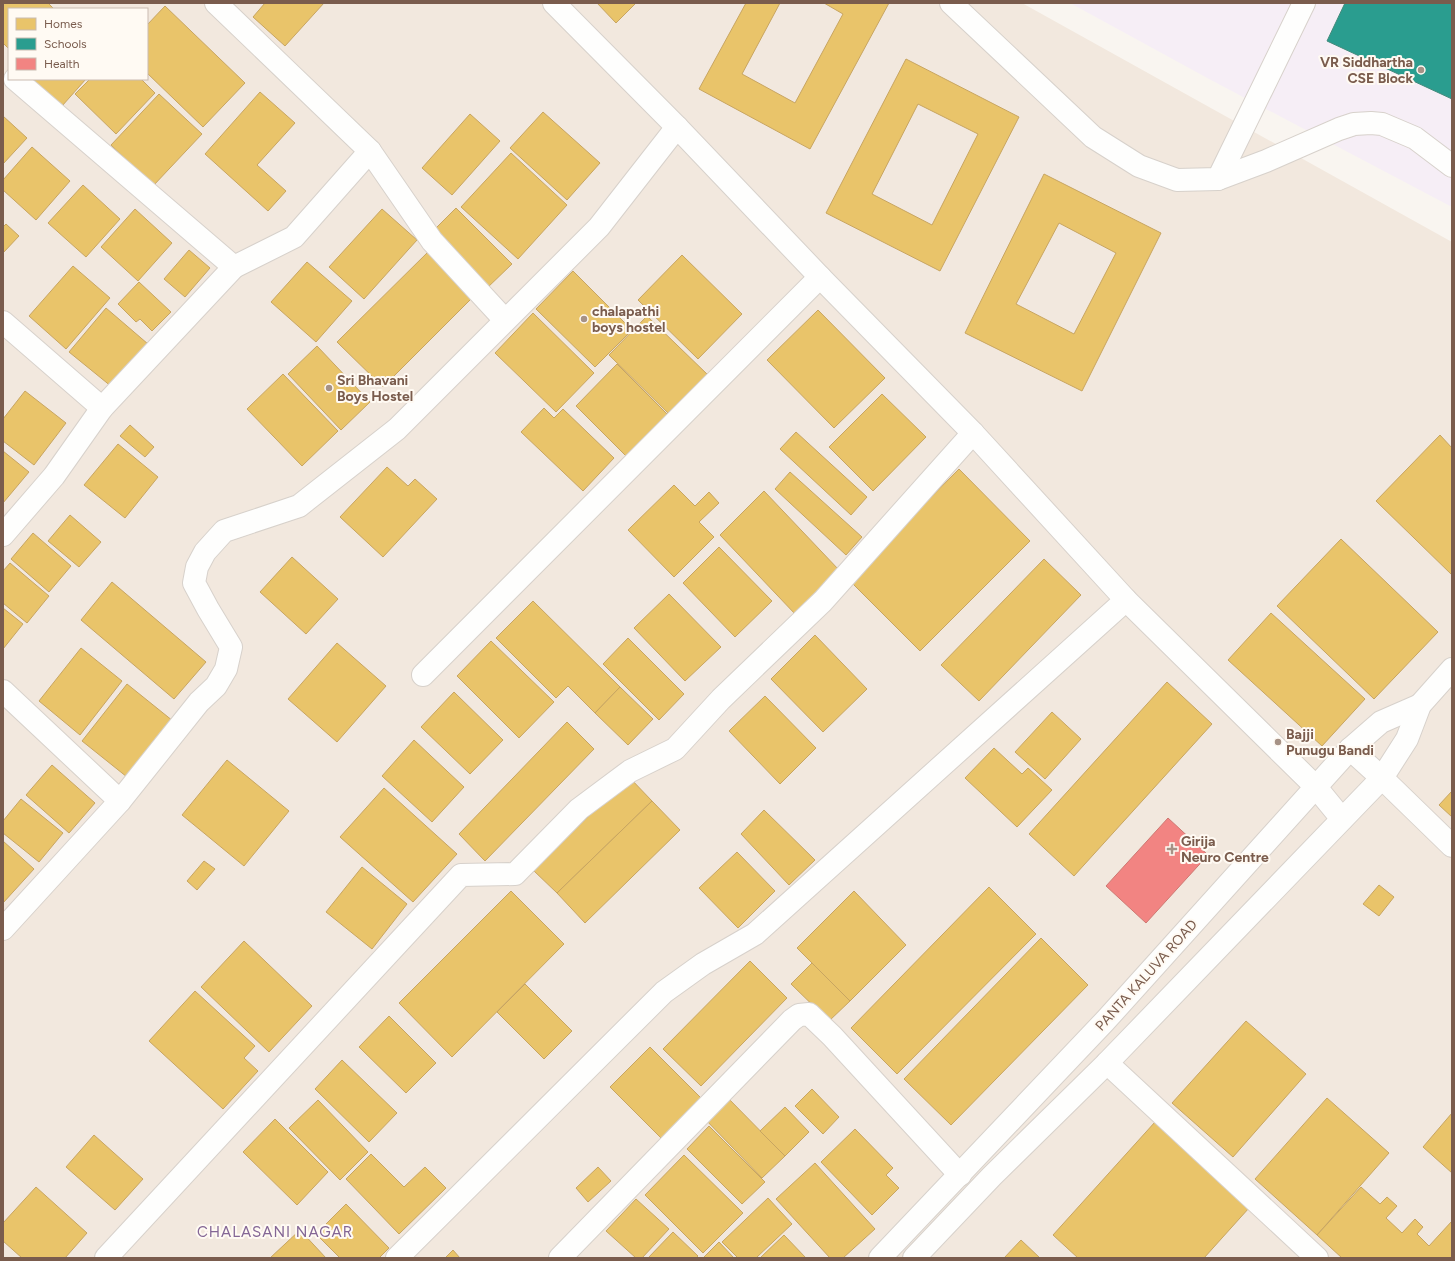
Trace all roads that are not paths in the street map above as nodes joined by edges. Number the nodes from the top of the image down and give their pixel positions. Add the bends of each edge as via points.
1 (216, 3) edge
2 (554, 3) edge
3 (951, 3) edge
4 (1304, 3) edge
5 (16, 80) edge
6 (677, 127) junction
7 (370, 151) junction
8 (1452, 166) edge
9 (1218, 179) junction
10 (234, 267) junction
11 (820, 277) junction
12 (505, 320) junction
13 (3, 322) edge
14 (102, 408) junction
15 (973, 433) junction
16 (3, 535) edge
17 (1126, 600) junction
18 (1452, 669) edge
19 (422, 675) dead end
20 (3, 691) edge
21 (1420, 705) junction
22 (1350, 749) junction
23 (1382, 778) junction
24 (1315, 786) junction
25 (120, 801) junction
26 (1342, 819) junction
27 (1452, 846) edge
28 (3, 929) edge
29 (1107, 1064) junction
30 (960, 1175) junction
31 (106, 1258) edge
32 (397, 1258) edge
33 (560, 1258) edge
34 (880, 1258) edge
35 (914, 1258) edge
36 (1317, 1258) edge

1 - 7 street
2 - 6 street
3 - 9 street via 1093,137 1139,166 1178,180
4 - 9 street
5 - 10 street
6 - 11 street
6 - 12 street via 599,227
7 - 10 street via 294,237
7 - 12 street via 432,241
8 - 9 street via 1415,138 1382,124 1371,123 1354,124 1339,129
10 - 14 street
11 - 15 street
11 - 19 street
12 - 25 street via 397,429 323,487 298,506 224,531 205,552 194,583 231,647 226,669 216,686 199,702
13 - 14 street
14 - 16 street via 54,476
15 - 17 street
15 - 31 street via 823,601 721,699 675,749 630,771 579,809 515,874 461,875
17 - 24 street
17 - 32 street via 755,934 703,964 664,992
18 - 21 street, PANTA KALUVA ROAD
20 - 25 street
21 - 22 street, PANTA KALUVA ROAD via 1381,722
21 - 23 street, PANTA KALUVA ROAD via 1407,739
22 - 23 street
22 - 24 street, PANTA KALUVA ROAD
23 - 26 street, PANTA KALUVA ROAD
23 - 27 street
24 - 26 street
24 - 30 street, PANTA KALUVA ROAD via 1105,1021
25 - 28 street
26 - 29 street, PANTA KALUVA ROAD
29 - 35 street, PANTA KALUVA ROAD via 992,1176
29 - 36 street
30 - 33 street via 832,1036 809,1014 799,1015
30 - 34 street, PANTA KALUVA ROAD

